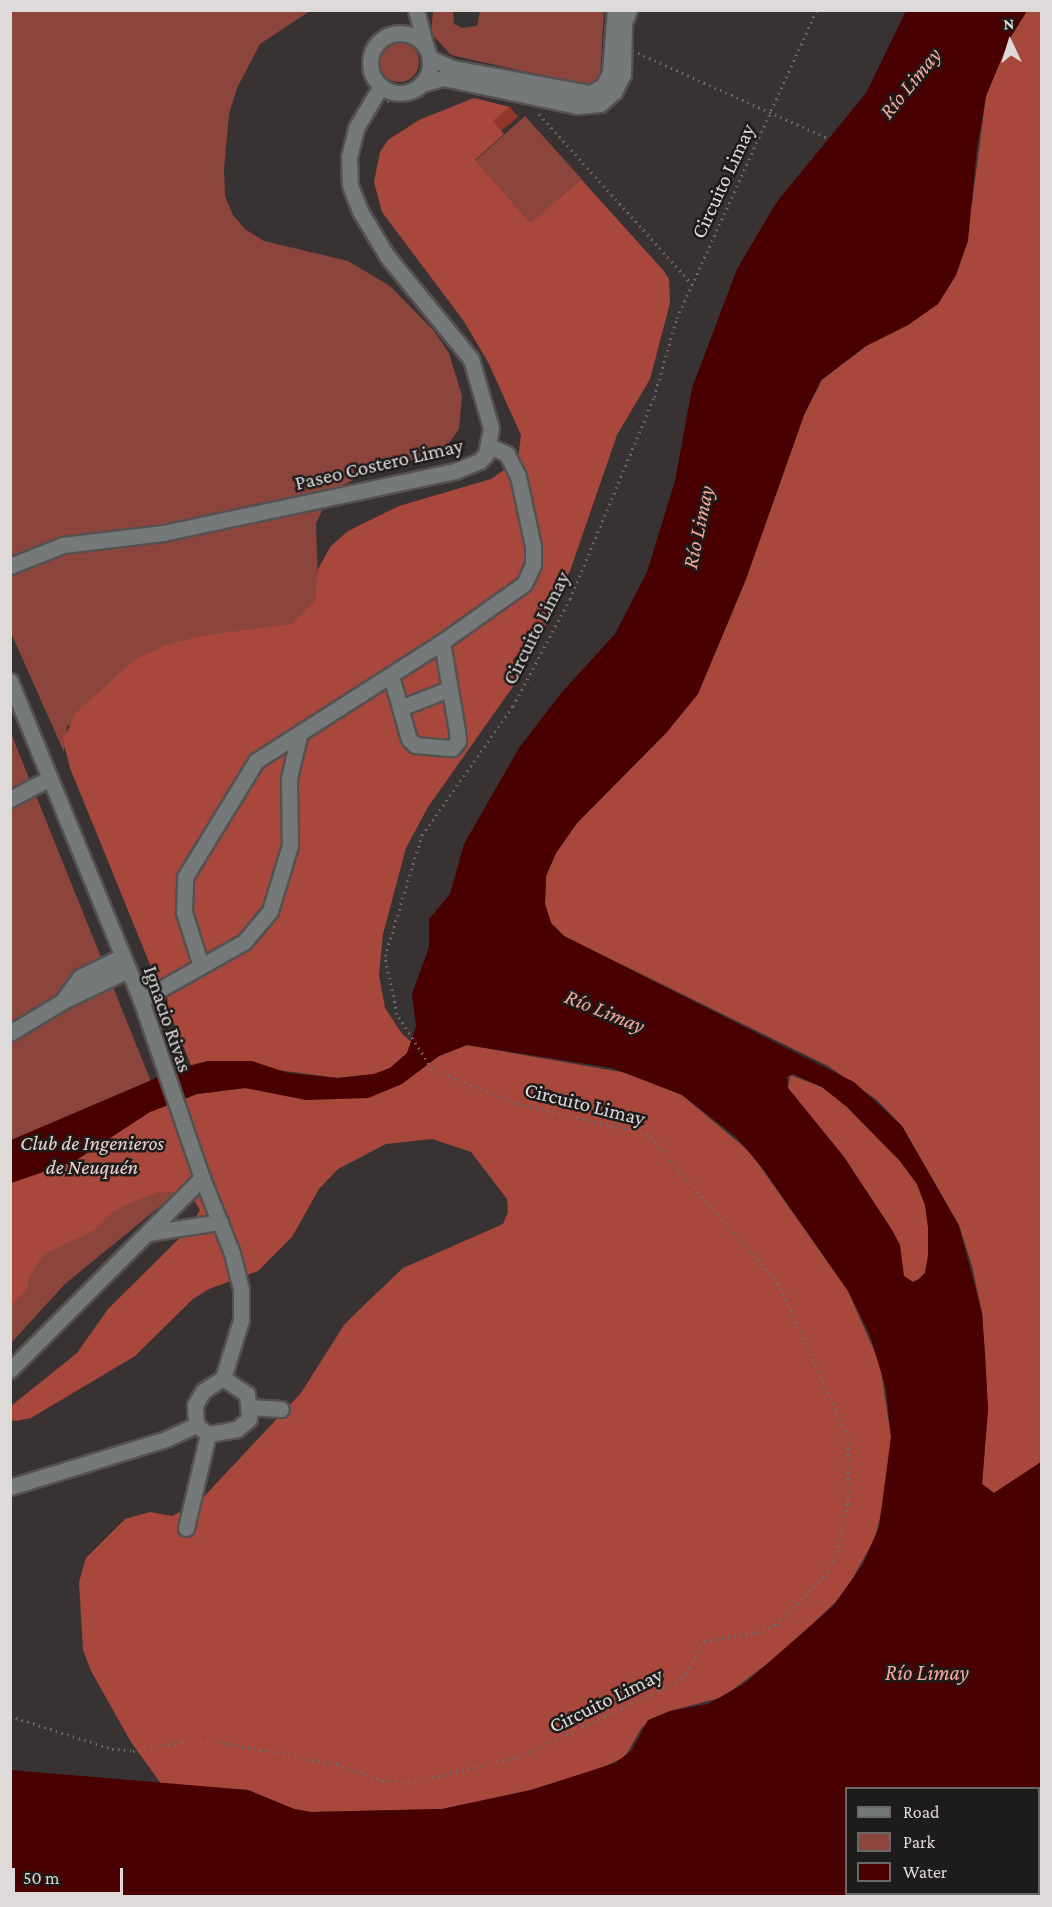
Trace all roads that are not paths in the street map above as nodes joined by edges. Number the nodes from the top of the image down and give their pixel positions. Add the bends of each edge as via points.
1 (409, 10) edge
2 (416, 10) edge
3 (615, 10) edge
4 (629, 10) edge
5 (390, 34) junction
6 (428, 52) junction
7 (421, 84) junction
8 (381, 86) junction
9 (490, 446) junction
10 (10, 566) edge
11 (442, 642) junction
12 (391, 676) junction
13 (10, 681) edge
14 (449, 689) junction
15 (400, 708) junction
16 (299, 736) junction
17 (50, 778) junction
18 (10, 799) edge
19 (126, 963) junction
20 (201, 966) junction
21 (141, 1000) junction
22 (10, 1033) edge
23 (202, 1178) junction
24 (220, 1222) junction
25 (148, 1233) junction
26 (10, 1370) edge
27 (223, 1378) junction
28 (251, 1407) junction
29 (281, 1410) dead end
30 (202, 1430) junction
31 (10, 1487) edge
32 (186, 1528) dead end

1 - 5 street
2 - 6 street
3 - 6 street via 610,73 603,86 590,93 452,68
4 - 7 street via 624,23 623,74 614,92 600,104 577,106 443,78
5 - 6 street via 410,34
5 - 8 street via 370,55 372,74
6 - 7 street via 429,69
7 - 8 street via 404,93
8 - 9 street, Paseo Costero Limay via 352,143 348,171 354,197 387,256 471,359 491,428
9 - 10 street, Paseo Costero Limay via 480,461 455,471 164,533 63,544
9 - 11 street via 507,454 519,476 533,565 524,584
11 - 12 street
11 - 14 street
12 - 15 street
12 - 16 street
13 - 17 street, Ignacio Rivas
14 - 15 street
14 - 15 street via 458,741 452,748 415,746 409,739
16 - 20 street via 289,778 290,845 270,911 244,942
16 - 20 street via 256,761 185,877 184,912
17 - 18 street
17 - 19 street, Ignacio Rivas
19 - 21 street, Ignacio Rivas
19 - 22 street via 80,977 63,1001
20 - 21 street
21 - 23 street, Ignacio Rivas
23 - 24 street, Ignacio Rivas
23 - 25 street
24 - 25 street
24 - 27 street, Ignacio Rivas via 241,1290 241,1320
25 - 26 street via 103,1273
27 - 28 street via 247,1394
27 - 30 street via 203,1391 195,1405
28 - 29 street
28 - 30 street via 249,1419 237,1429
30 - 31 street
30 - 32 street

